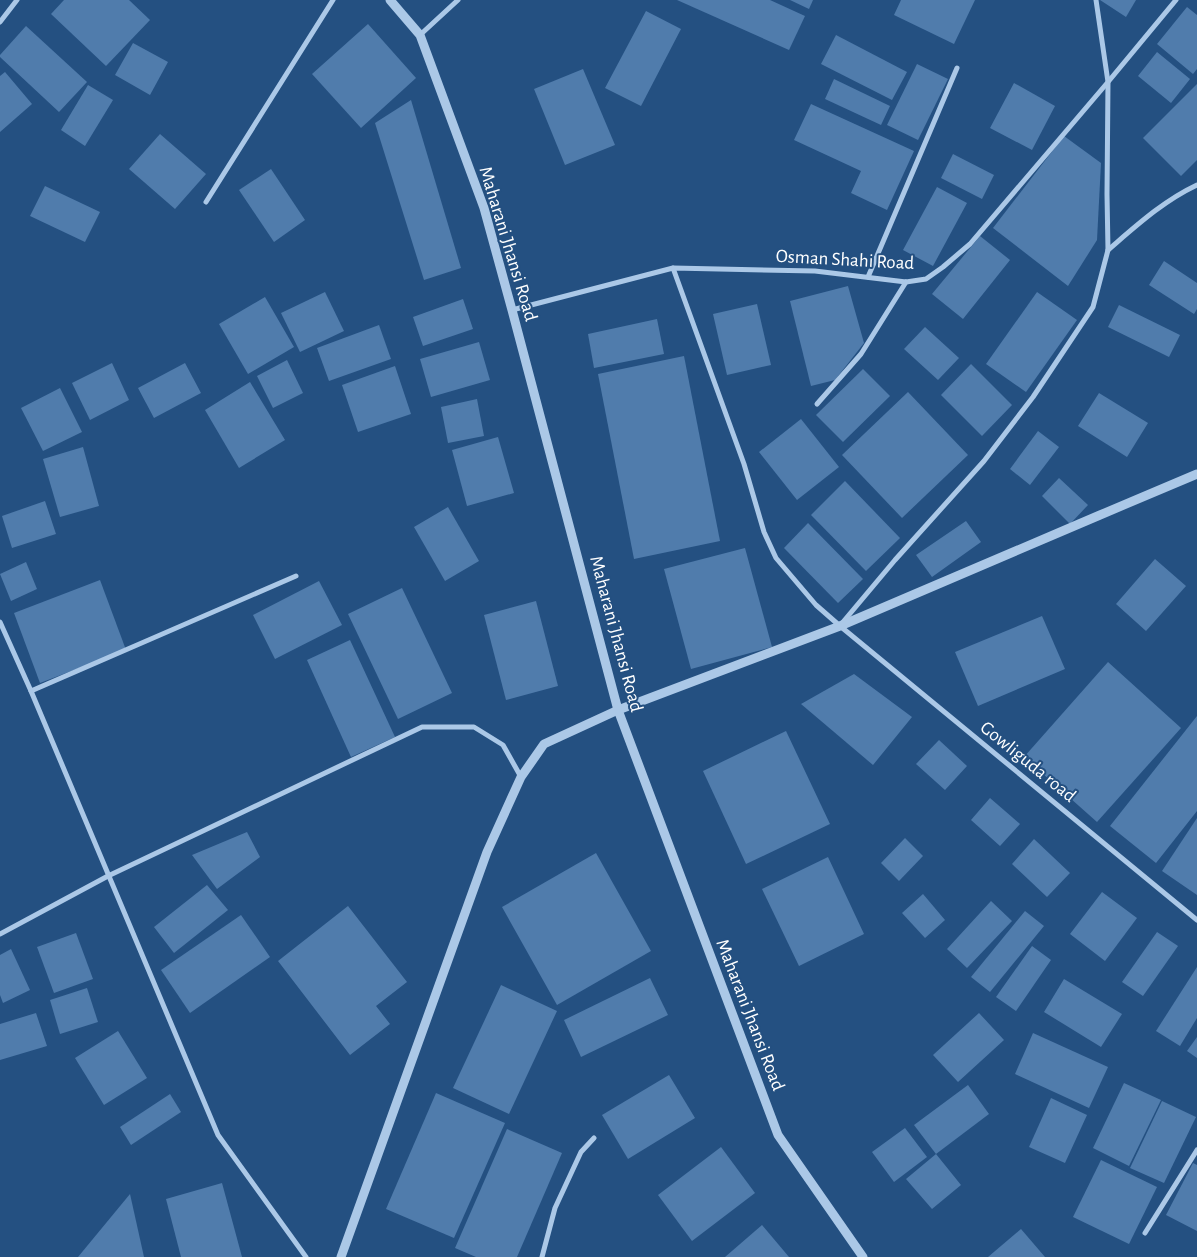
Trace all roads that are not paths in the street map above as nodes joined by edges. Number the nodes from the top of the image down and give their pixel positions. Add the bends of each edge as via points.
1 (17, 0) edge
2 (333, 0) edge
3 (390, 0) edge
4 (458, 0) edge
5 (1096, 0) edge
6 (1176, 0) edge
7 (0, 22) edge
8 (420, 35) junction
9 (957, 68) dead end
10 (1108, 82) junction
11 (1197, 186) edge
12 (206, 202) dead end
13 (1108, 250) junction
14 (674, 268) junction
15 (868, 277) junction
16 (906, 282) junction
17 (512, 310) junction
18 (817, 404) dead end
19 (1197, 474) edge
20 (296, 576) dead end
21 (0, 622) edge
22 (840, 626) junction
23 (31, 691) junction
24 (618, 710) junction
25 (521, 777) junction
26 (108, 876) junction
27 (1197, 920) edge
28 (0, 934) edge
29 (594, 1138) dead end
30 (1197, 1150) edge
31 (1145, 1233) dead end
32 (306, 1257) edge
33 (341, 1257) edge
34 (542, 1257) edge
35 (863, 1257) edge

1 - 7 street
2 - 12 street
3 - 8 street, Maharani Jhansi Road
4 - 8 street
5 - 10 street
6 - 10 street, Osman Shahi Road
8 - 17 street, Maharani Jhansi Road via 484,208
9 - 15 street
10 - 13 street
10 - 16 street, Osman Shahi Road via 970,244 926,279
11 - 13 street via 1155,210
13 - 22 street via 1093,307 1033,397 984,460
14 - 15 street, Osman Shahi Road via 815,271
14 - 17 street, Osman Shahi Road
14 - 22 street, Gowliguda road via 744,464 764,532 776,558 816,605
15 - 16 street, Osman Shahi Road
16 - 18 street via 861,354
17 - 24 street, Maharani Jhansi Road
19 - 22 street
20 - 23 street
21 - 23 street
22 - 24 street
22 - 27 street, Gowliguda road
23 - 26 street
24 - 25 street via 544,744
24 - 35 street, Maharani Jhansi Road via 778,1136
25 - 26 street via 503,745 474,727 422,727
25 - 33 street via 487,852
26 - 28 street
26 - 32 street via 218,1135
29 - 34 street via 581,1152 555,1208
30 - 31 street

